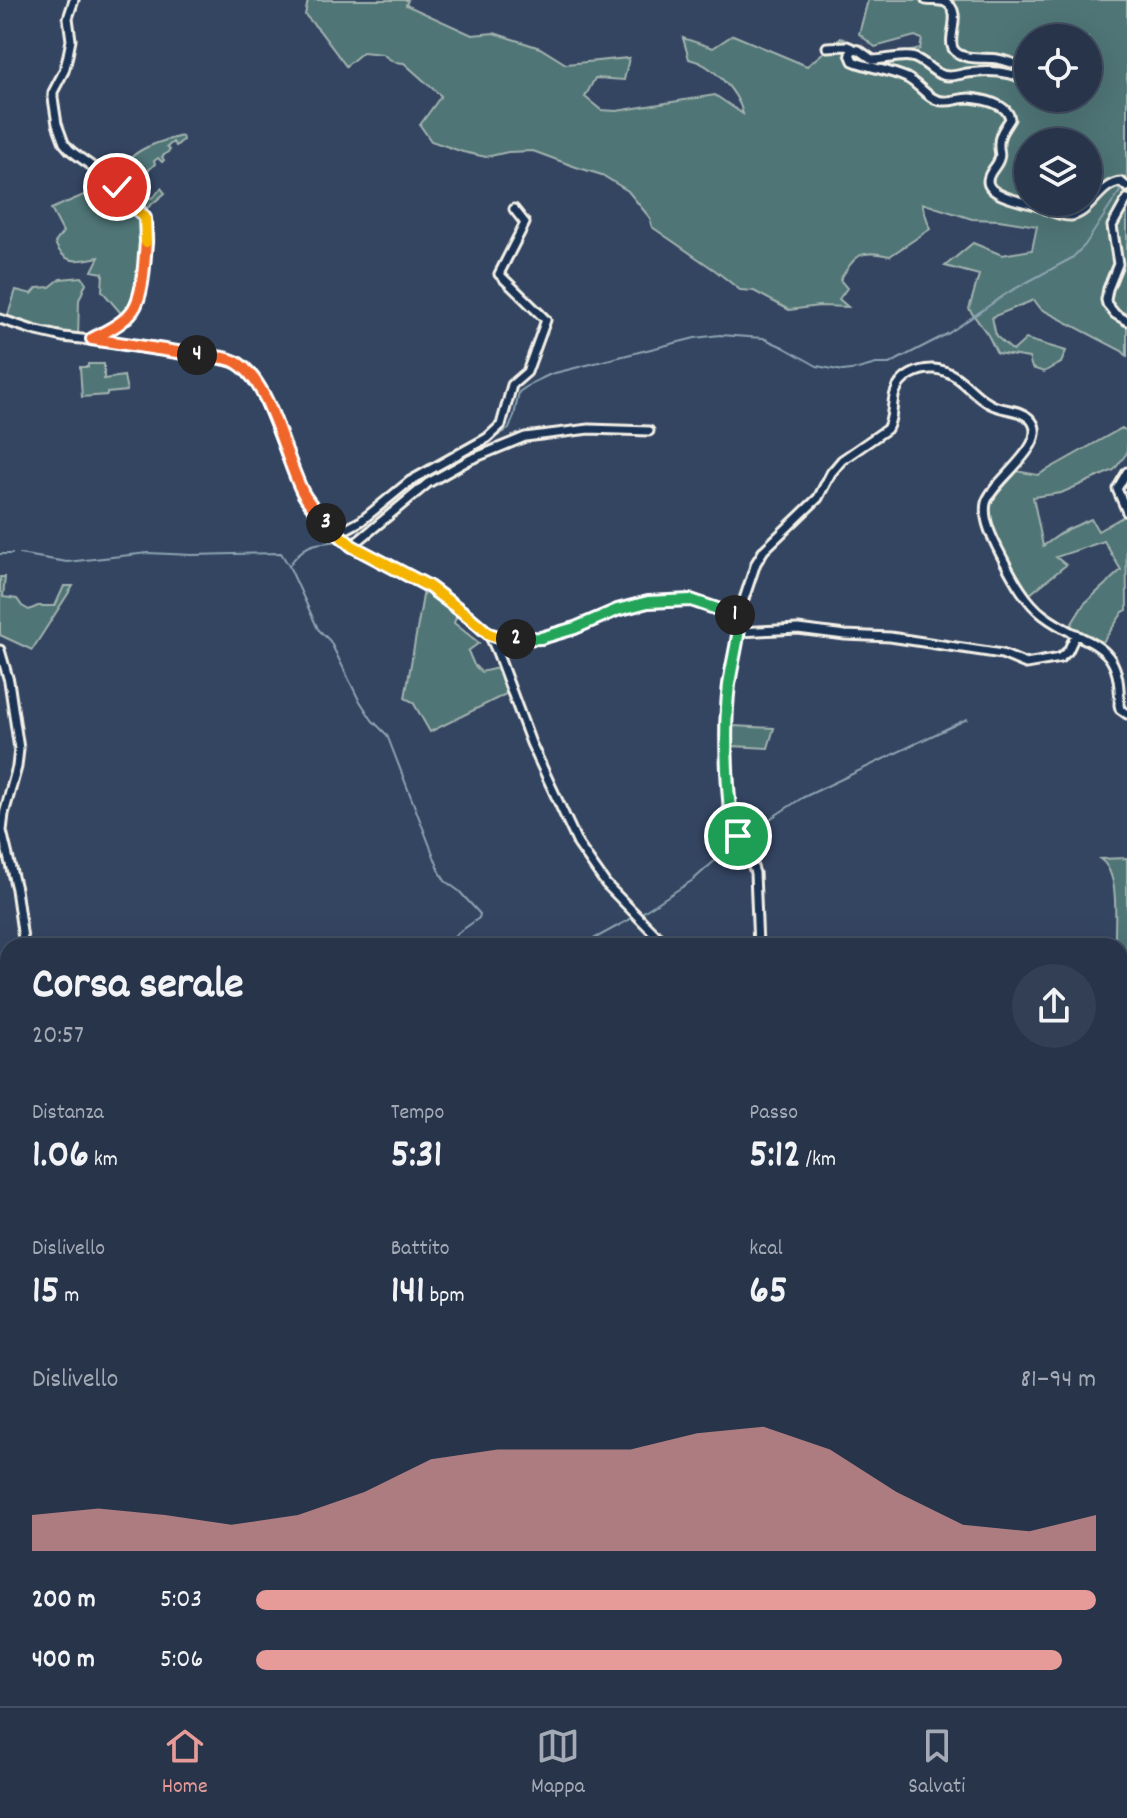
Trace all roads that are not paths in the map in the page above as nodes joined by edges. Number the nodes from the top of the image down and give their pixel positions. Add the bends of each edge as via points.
1 (74, 0) edge
2 (926, 0) edge
3 (827, 47) dead end
4 (854, 49) junction
5 (1014, 64) edge
6 (1014, 75) edge
7 (1124, 184) edge
8 (1127, 199) edge
9 (514, 209) dead end
10 (0, 319) edge
11 (1127, 321) edge
12 (92, 339) junction
13 (649, 431) dead end
14 (1127, 472) edge
15 (1123, 494) edge
16 (1127, 512) edge
17 (337, 534) junction
18 (352, 546) junction
19 (740, 617) junction
20 (739, 632) junction
21 (489, 634) junction
22 (1076, 634) junction
23 (0, 650) edge
24 (1127, 714) edge
25 (656, 935) junction
26 (23, 938) edge
27 (654, 938) edge
28 (660, 938) edge
29 (758, 938) edge

1 - 12 street via 67,60 53,92 57,124 70,150 127,196 147,224 135,306
2 - 5 street via 949,6 956,22 951,44 958,54
3 - 4 street
4 - 6 street via 873,60 915,58 946,76
4 - 7 street via 853,61 906,78 936,100 968,98 1008,111 1010,119 999,137 999,161 988,182 994,192 1071,216 1111,184
8 - 11 street via 1112,226 1118,264 1106,300
9 - 17 street via 525,223 499,274 546,320 527,372 512,385 501,425
10 - 12 street via 63,337
12 - 17 street via 240,364 260,388 303,494
13 - 18 street via 589,429 525,437 428,483
14 - 15 street via 1117,489
15 - 16 street
17 - 18 street
18 - 21 street via 428,586
19 - 20 street
19 - 21 street via 691,600 662,601 617,610 541,638
19 - 22 street via 764,550 818,498 842,460 887,429 900,384 911,374 933,369 949,372 987,403 1018,411 1034,423 1034,440 986,501 986,517 1004,561 1032,606
20 - 22 street via 798,629 890,637 1002,654 1026,664 1060,658
20 - 29 street via 726,725 730,810 755,873
21 - 25 street via 578,844 606,884
22 - 24 street via 1112,660 1120,709
23 - 26 street via 19,749 2,831
25 - 27 street
25 - 28 street

